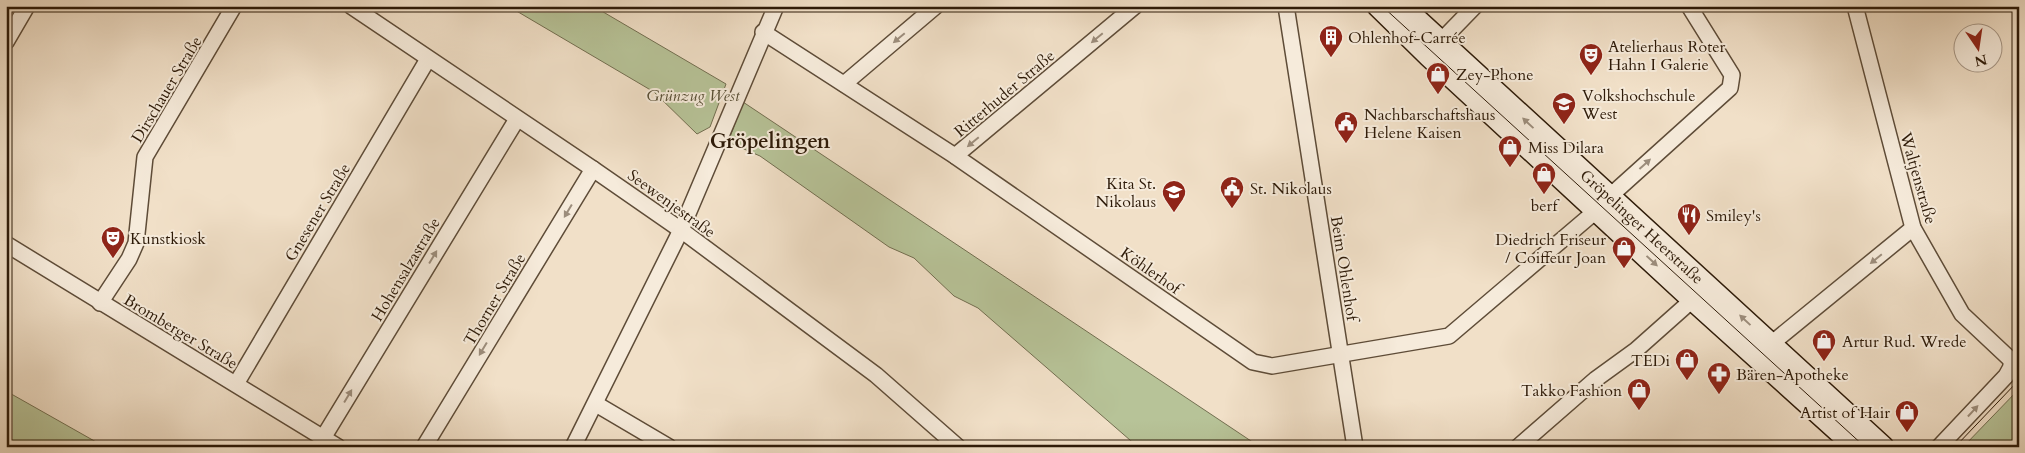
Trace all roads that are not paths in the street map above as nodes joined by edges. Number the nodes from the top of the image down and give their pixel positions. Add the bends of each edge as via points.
1 (27, 6) edge
2 (234, 6) edge
3 (351, 6) edge
4 (776, 6) edge
5 (936, 6) edge
6 (1135, 6) edge
7 (1286, 6) edge
8 (1378, 6) edge
9 (1402, 6) edge
10 (1475, 6) edge
11 (1690, 6) edge
12 (1855, 6) edge
13 (764, 32) junction
14 (6, 42) edge
15 (1440, 42) junction
16 (428, 59) junction
17 (844, 84) junction
18 (517, 119) junction
19 (955, 156) junction
20 (593, 169) junction
21 (1603, 203) junction
22 (1913, 228) junction
23 (681, 230) junction
24 (6, 244) edge
25 (1700, 292) junction
26 (100, 303) junction
27 (1771, 344) junction
28 (1340, 354) junction
29 (236, 384) junction
30 (596, 404) junction
31 (323, 438) junction
32 (338, 447) edge
33 (424, 447) edge
34 (573, 447) edge
35 (669, 447) edge
36 (958, 447) edge
37 (1355, 447) edge
38 (1518, 447) edge
39 (1856, 447) edge
40 (1883, 447) edge
41 (1939, 447) edge

1 - 14 street
2 - 26 street, Dirschauer Straße via 145,157 136,243
3 - 16 street, Seewenjestraße
4 - 13 street
5 -> 17 street
6 -> 19 street, Ritterhuder Straße
7 - 28 street, Beim Ohlenhof
8 - 21 main road, Gröpelinger Heerstraße via 1436,63
9 - 15 main road, Gröpelinger Heerstraße
10 - 15 street
21 -> 11 street, Köhlerhof via 1730,88 1732,75
12 - 22 street, Waltjenstraße
13 - 17 street, Ritterhuder Straße
13 - 23 street
21 -> 15 main road, Gröpelinger Heerstraße
16 - 18 street, Seewenjestraße
16 - 29 street, Gnesener Straße
17 - 19 street, Ritterhuder Straße
18 - 20 street, Seewenjestraße
31 -> 18 street, Hohensalzastraße
19 - 28 street, Köhlerhof via 1254,362 1272,366
20 - 23 street, Seewenjestraße
20 -> 33 street, Thorner Straße
21 - 25 main road, Gröpelinger Heerstraße
21 - 28 street, Köhlerhof via 1448,336
22 -> 27 street
41 -> 22 street, Waltjenstraße via 2006,376 2011,360 1962,314
23 - 30 street
23 - 36 street, Seewenjestraße via 876,375
24 - 26 street, Bromberger Straße
27 -> 25 main road, Gröpelinger Heerstraße
25 - 38 street via 1636,350 1596,378
25 - 39 main road, Gröpelinger Heerstraße
26 - 29 street, Bromberger Straße
27 - 40 main road, Gröpelinger Heerstraße
28 - 37 street, Beim Ohlenhof
29 - 31 street, Bromberger Straße
30 - 34 street
30 - 35 street
31 - 32 street, Bromberger Straße

